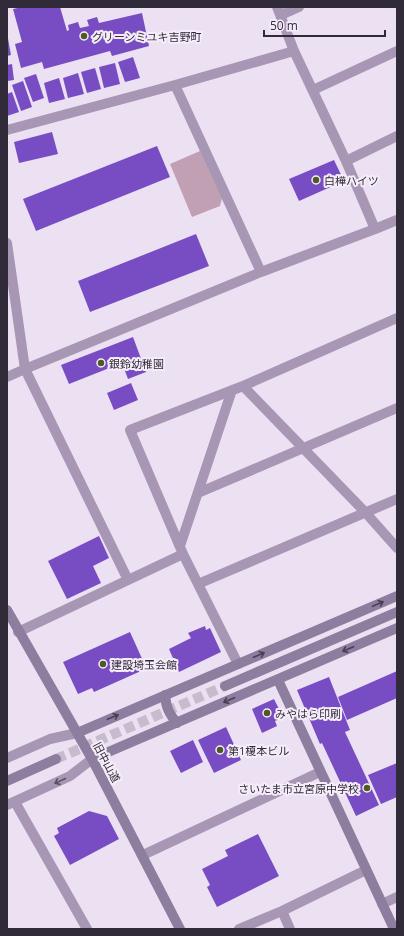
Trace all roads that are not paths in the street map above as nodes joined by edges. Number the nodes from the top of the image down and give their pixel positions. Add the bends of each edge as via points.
1 (299, 7) edge
2 (279, 11) edge
3 (294, 51) junction
4 (397, 51) edge
5 (175, 85) junction
6 (313, 90) junction
7 (7, 130) edge
8 (397, 136) edge
9 (346, 161) junction
10 (397, 220) edge
11 (375, 229) junction
12 (7, 243) edge
13 (261, 272) junction
14 (397, 318) edge
15 (25, 369) junction
16 (7, 377) edge
17 (243, 386) junction
18 (232, 390) junction
19 (397, 408) edge
20 (303, 449) junction
21 (198, 493) junction
22 (397, 499) edge
23 (365, 512) junction
24 (397, 548) edge
25 (182, 550) junction
26 (128, 580) junction
27 (198, 584) junction
28 (397, 596) edge
29 (7, 610) edge
30 (397, 612) edge
31 (397, 628) edge
32 (18, 632) junction
33 (238, 664) junction
34 (278, 680) junction
35 (225, 686) tunnel mouth
36 (165, 695) junction
37 (177, 723) junction
38 (78, 733) junction
39 (7, 758) edge
40 (56, 759) tunnel mouth
41 (92, 759) junction
42 (320, 772) junction
43 (7, 781) edge
44 (11, 803) edge
45 (143, 855) junction
46 (366, 870) junction
47 (397, 897) edge
48 (382, 904) junction
49 (282, 911) junction
50 (87, 929) edge
51 (180, 929) edge
52 (239, 929) edge
53 (290, 929) edge
54 (394, 929) edge

1 - 2 street
2 - 3 street
3 - 5 street
3 - 6 street
4 - 6 street
5 - 7 street
5 - 13 street
6 - 9 street
8 - 9 street
9 - 11 street
10 - 11 street
11 - 13 street
12 - 15 street
13 - 15 street
14 - 17 street
15 - 16 street
15 - 26 street
17 - 18 street
17 - 20 street
18 - 21 street
18 - 25 street via 130,430
19 - 20 street
20 - 21 street
20 - 23 street
21 - 25 street
22 - 23 street
23 - 24 street
23 - 27 street
25 - 26 street
25 - 27 street
26 - 32 street
27 - 33 street
33 -> 28 street
29 - 32 street, 旧中山道
30 - 35 street
31 -> 34 street
32 - 38 street, 旧中山道
33 - 36 street
34 -> 37 street
34 - 42 street
36 - 37 street via 167,710
38 -> 36 street
37 - 41 street
38 - 39 street via 50,738
38 - 41 street, 旧中山道
40 - 43 street
41 -> 44 street via 70,776
41 - 45 street, 旧中山道
42 - 45 street
42 - 46 street
44 - 50 street
45 - 51 street, 旧中山道
46 - 48 street
46 - 49 street
47 - 48 street
48 - 54 street
49 - 52 street
49 - 53 street

